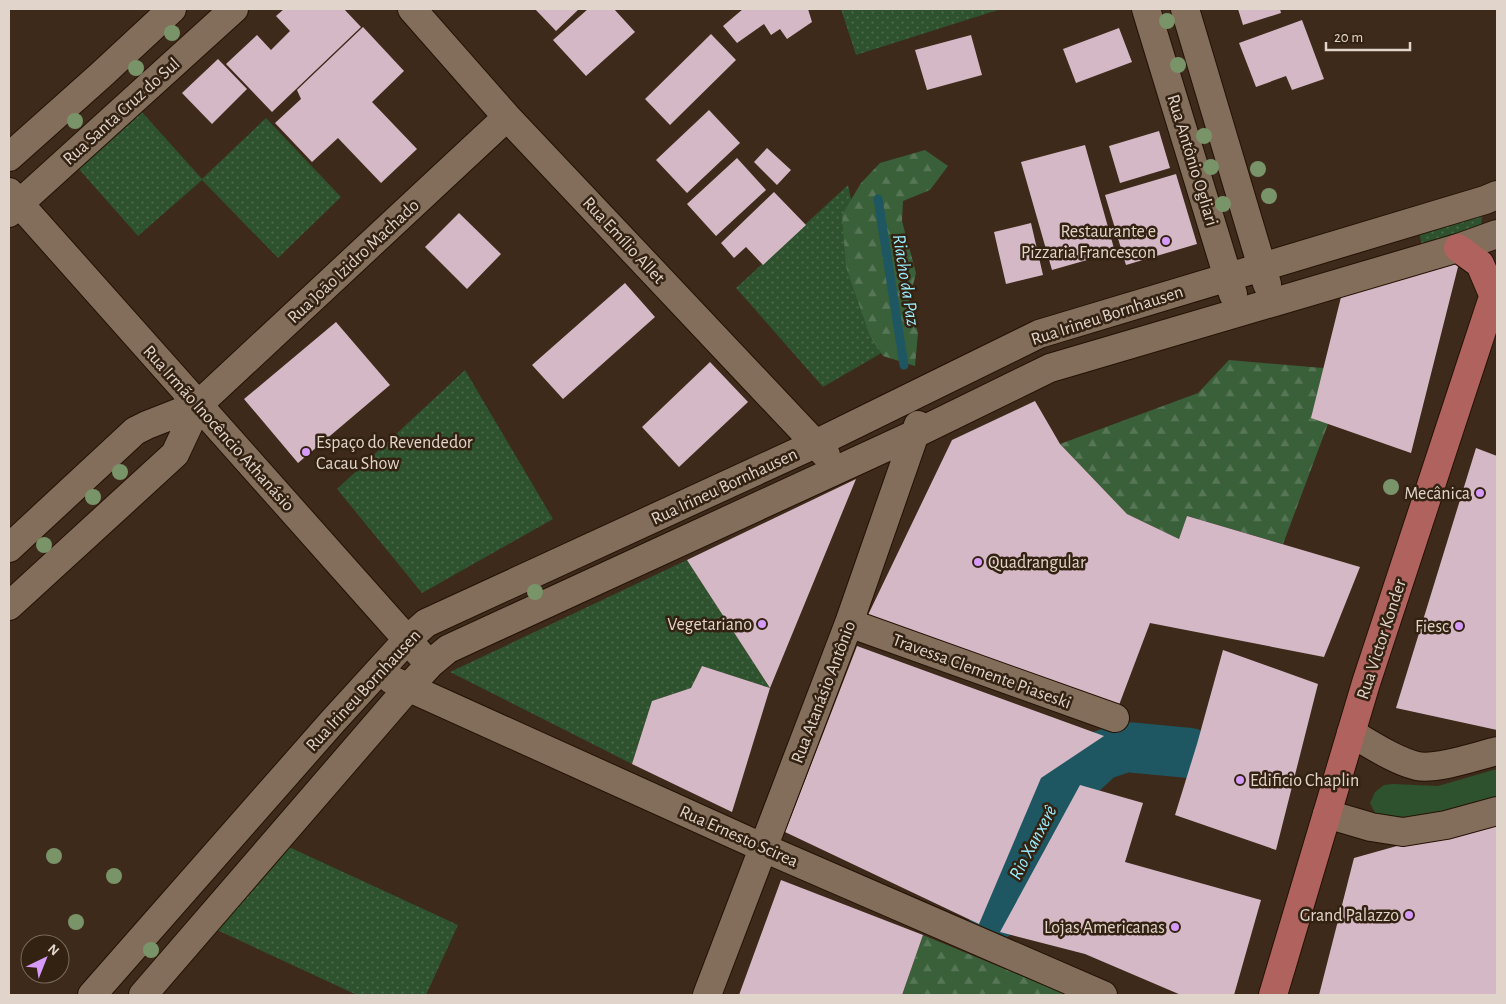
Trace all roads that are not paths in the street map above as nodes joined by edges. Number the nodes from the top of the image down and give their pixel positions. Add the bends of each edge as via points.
1 (172, 9) edge
2 (412, 9) edge
3 (1146, 9) edge
4 (1185, 9) edge
5 (217, 14) edge
6 (101, 75) junction
7 (1213, 101) junction
8 (128, 104) junction
9 (1178, 110) junction
10 (507, 116) junction
11 (9, 157) edge
12 (1497, 195) edge
13 (12, 203) edge
14 (1410, 223) junction
15 (1497, 234) edge
16 (1458, 248) junction
17 (1418, 259) junction
18 (1262, 267) junction
19 (1228, 277) junction
20 (1201, 285) junction
21 (1496, 291) edge
22 (1272, 302) junction
23 (1237, 312) junction
24 (1211, 320) junction
25 (932, 386) junction
26 (198, 405) junction
27 (915, 434) junction
28 (815, 444) junction
29 (838, 469) junction
30 (52, 508) junction
31 (611, 538) junction
32 (82, 539) junction
33 (9, 548) edge
34 (626, 567) junction
35 (9, 606) edge
36 (849, 623) junction
37 (407, 640) junction
38 (430, 664) junction
39 (376, 674) junction
40 (408, 688) junction
41 (1115, 718) dead end
42 (1351, 733) junction
43 (1497, 751) edge
44 (1497, 811) edge
45 (1327, 814) junction
46 (764, 848) junction
47 (163, 915) junction
48 (192, 938) junction
49 (92, 995) edge
50 (142, 995) edge
51 (707, 995) edge
52 (1103, 995) edge
53 (1273, 995) edge

1 - 6 street
2 - 10 street, Rua Emílio Allet
3 - 9 street, Rua Antônio Ogliari
4 - 7 street, Rua Antônio Ogliari
5 - 8 street, Rua Santa Cruz do Sul
6 - 8 street
6 - 11 street
7 - 9 street
7 - 18 street, Rua Antônio Ogliari
8 - 13 street, Rua Santa Cruz do Sul
9 - 19 street, Rua Antônio Ogliari
10 - 26 street, Rua João Izidro Machado
10 - 28 street, Rua Emílio Allet
12 - 14 street, Rua Irineu Bornhausen
13 - 26 street, Rua Irmão Inocêncio Athanásio
14 - 17 street
14 - 18 street, Rua Irineu Bornhausen
15 - 16 street, Rua Irineu Bornhausen
16 - 17 street, Rua Irineu Bornhausen
16 - 21 main road via 1480,264
17 - 22 street, Rua Irineu Bornhausen
18 - 19 street, Rua Irineu Bornhausen
18 - 22 street, Rua Antônio Ogliari
19 - 20 street, Rua Irineu Bornhausen
19 - 23 street, Rua Antônio Ogliari
20 - 24 street
20 - 25 street, Rua Irineu Bornhausen via 1039,334
21 - 42 main road, Rua Victor Konder
22 - 23 street, Rua Irineu Bornhausen
23 - 24 street, Rua Irineu Bornhausen
24 - 27 street, Rua Irineu Bornhausen via 1050,368
25 - 27 street, Rua Atanásio Antônio
25 - 28 street, Rua Irineu Bornhausen
26 - 30 street, Rua João Izidro Machado via 135,431
26 - 32 street, Rua João Izidro Machado via 175,454
26 - 37 street, Rua Irmão Inocêncio Athanásio
27 - 29 street, Rua Irineu Bornhausen
27 - 36 street, Rua Atanásio Antônio
28 - 29 street, Rua Emílio Allet
28 - 31 street, Rua Irineu Bornhausen
29 - 34 street, Rua Irineu Bornhausen
30 - 32 street
30 - 33 street, Rua João Izidro Machado
31 - 34 street
31 - 37 street, Rua Irineu Bornhausen via 426,622
32 - 35 street, Rua João Izidro Machado
34 - 38 street, Rua Irineu Bornhausen via 448,649
36 - 41 street, Travessa Clemente Piaseski
36 - 46 street, Rua Atanásio Antônio
37 - 38 street, Rua Irmão Inocêncio Athanásio
37 - 39 street, Rua Irineu Bornhausen
38 - 40 street, Rua Irineu Bornhausen
39 - 40 street, Rua Ernesto Scirea
39 - 47 street, Rua Irineu Bornhausen
40 - 46 street, Rua Ernesto Scirea
40 - 48 street, Rua Irineu Bornhausen
42 - 43 street via 1419,766 1451,763
42 - 45 main road, Rua Victor Konder
44 - 45 street via 1446,825 1403,832 1371,827
45 - 53 main road, Rua Victor Konder
46 - 51 street, Rua Atanásio Antônio
46 - 52 street, Rua Ernesto Scirea
47 - 48 street
47 - 49 street, Rua Irineu Bornhausen
48 - 50 street, Rua Irineu Bornhausen

